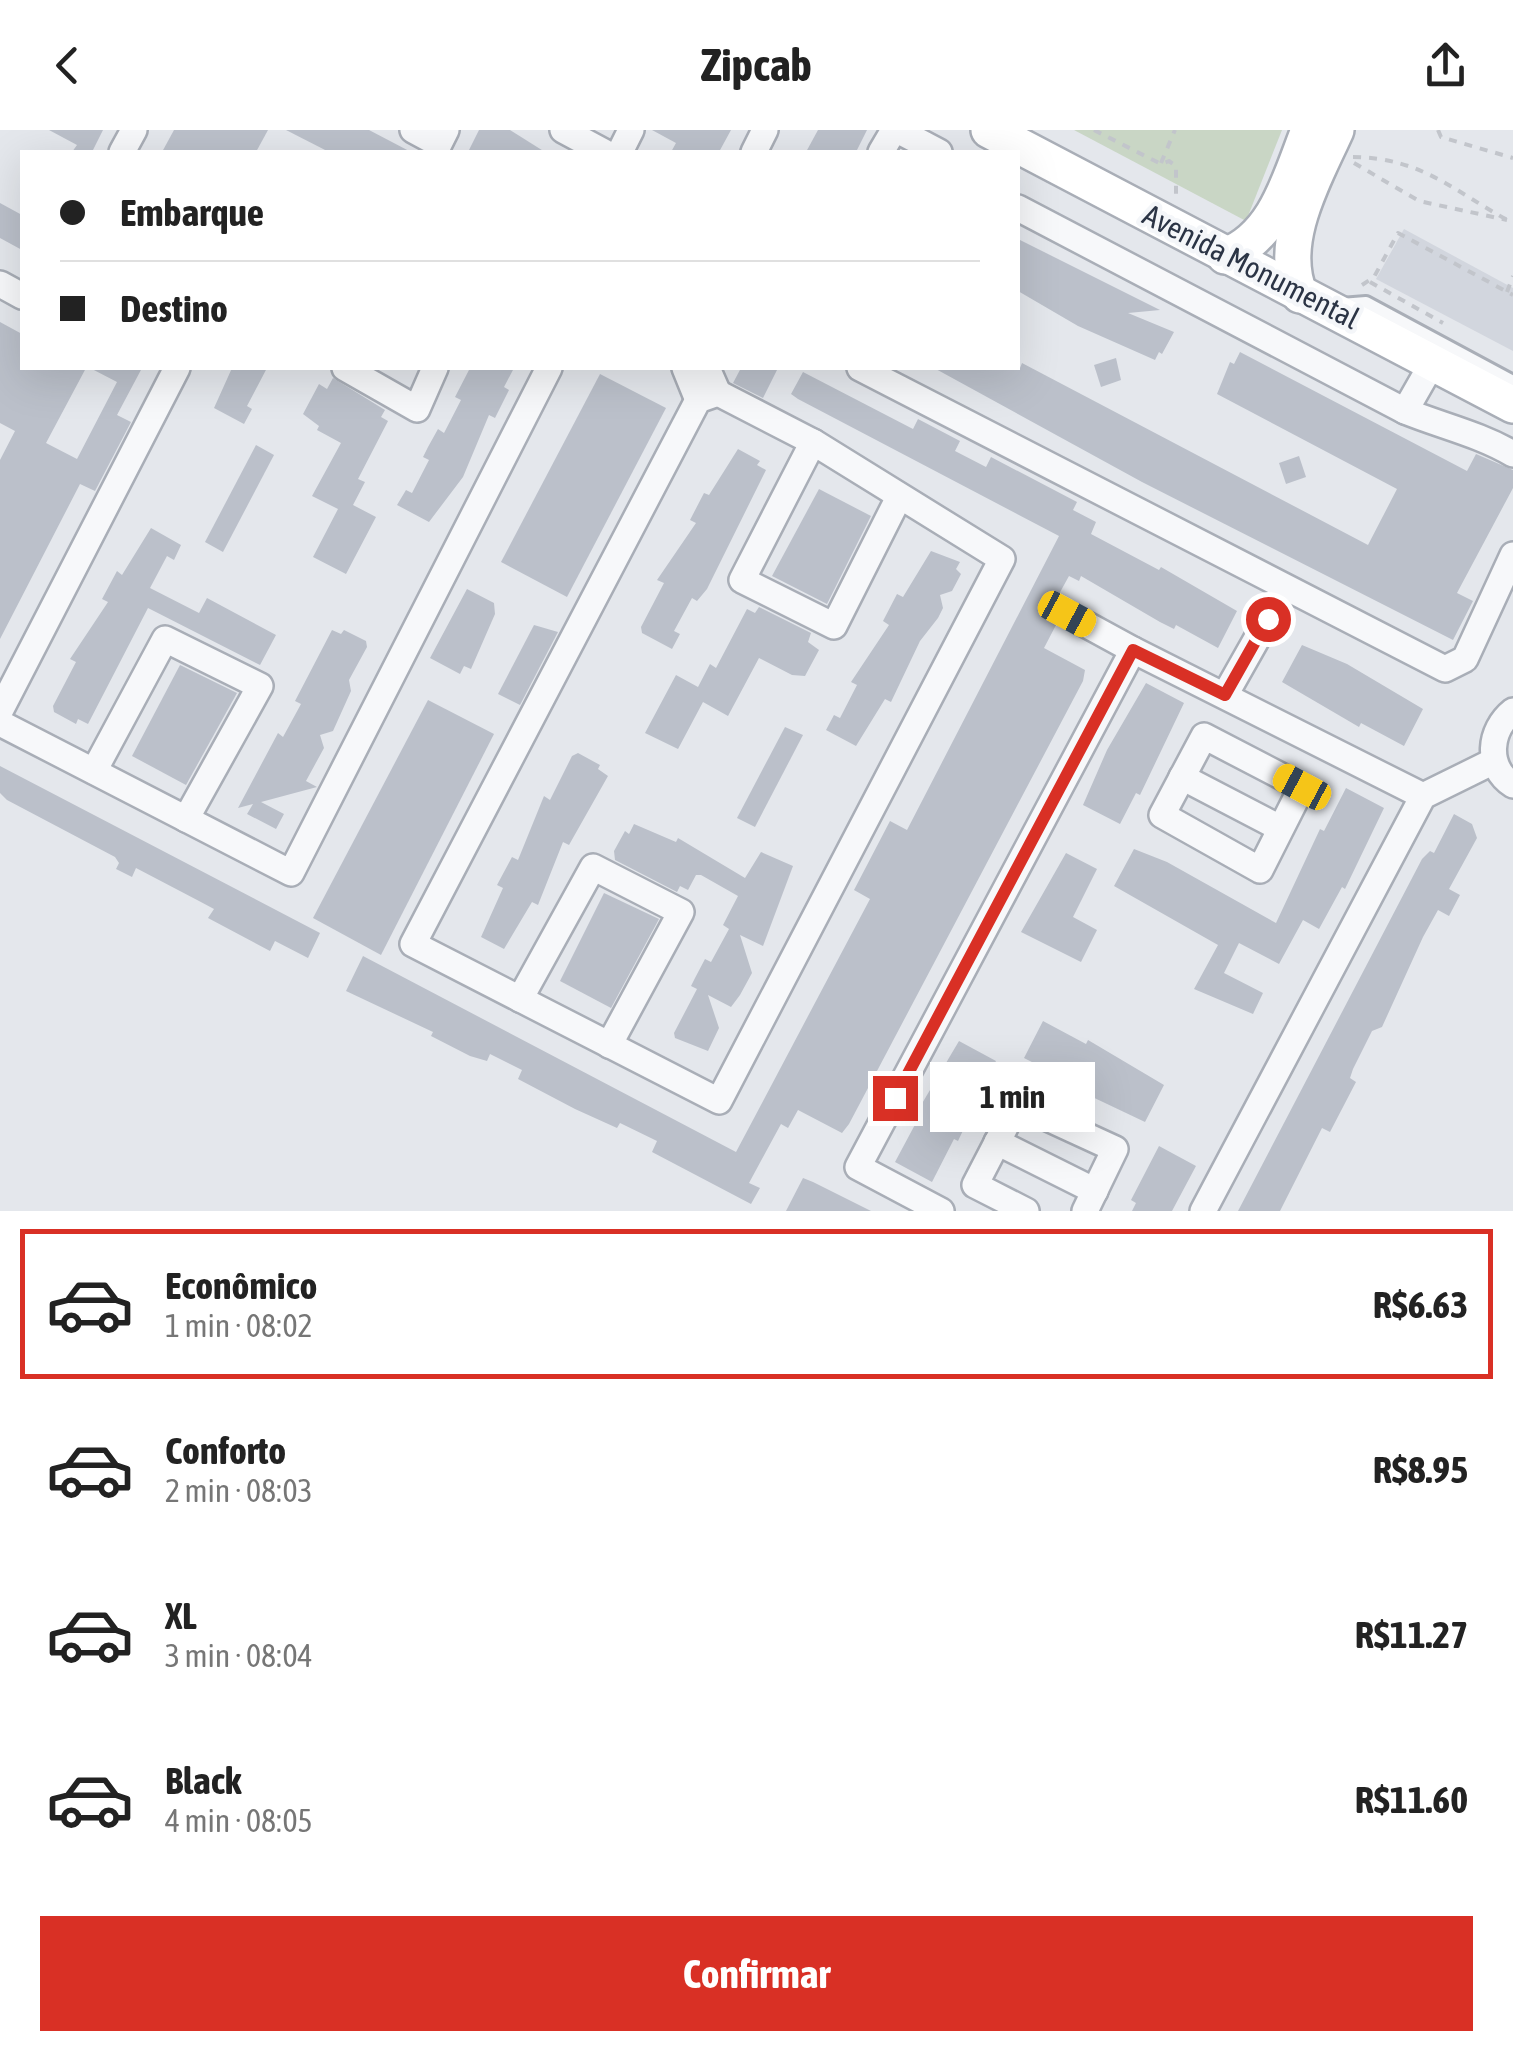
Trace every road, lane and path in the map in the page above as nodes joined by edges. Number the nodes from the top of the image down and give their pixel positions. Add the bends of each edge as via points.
1 (413, 130) edge
2 (446, 130) edge
3 (563, 130) edge
4 (895, 130) edge
5 (989, 130) edge
6 (1094, 130) edge
7 (1175, 130) edge
8 (1309, 130) edge
9 (1336, 130) edge
10 (1438, 130) edge
11 (600, 150) edge
12 (935, 150) edge
13 (1513, 158) edge
14 (1161, 164) junction
15 (1185, 208) dead end
16 (1020, 209) edge
17 (1510, 221) edge
18 (1224, 256) junction
19 (1513, 276) edge
20 (1300, 294) junction
21 (1510, 294) edge
22 (1343, 298) junction
23 (1433, 362) junction
24 (176, 370) edge
25 (348, 370) edge
26 (434, 370) edge
27 (548, 370) edge
28 (687, 370) edge
29 (707, 370) edge
30 (864, 370) edge
31 (1513, 382) edge
32 (708, 396) junction
33 (1513, 405) edge
34 (1405, 411) junction
35 (813, 442) junction
36 (1513, 454) edge
37 (900, 497) junction
38 (1513, 555) edge
39 (1067, 614) dead end
40 (1268, 619) dead end
41 (1133, 650) junction
42 (1225, 695) junction
43 (0, 711) edge
44 (1513, 711) edge
45 (1276, 722) junction
46 (0, 723) edge
47 (1494, 761) junction
48 (1254, 762) junction
49 (94, 771) junction
50 (1182, 777) junction
51 (1513, 785) edge
52 (1424, 796) junction
53 (186, 819) junction
54 (1280, 828) junction
55 (520, 999) junction
56 (609, 1045) junction
57 (997, 1142) junction
58 (1090, 1201) edge
59 (1022, 1210) edge
60 (941, 1211) edge
61 (1203, 1211) edge

1 - 2 street via 439,144
3 - 11 street
4 - 12 street
5 - 18 street, Avenida Monumental
6 - 14 path
7 - 14 path
8 - 18 street via 1266,228
9 - 20 street via 1292,240 1291,274
10 - 13 path via 1441,137
14 - 15 path via 1176,166 1176,200
16 - 34 street
17 - 17 path via 1422,168 1343,156 1419,201
18 - 20 street, Avenida Monumental
19 - 21 path
20 - 22 street, Avenida Monumental
21 - 22 path via 1398,234 1370,282
22 - 23 street, Avenida Monumental
22 - 31 lane via 1366,303
23 - 33 street, Avenida Monumental
23 - 34 street
24 - 43 street
25 - 26 street via 416,409
27 - 53 street via 291,873
28 - 32 street
29 - 32 street
30 - 38 street via 1444,668 1465,659
32 - 35 street
32 - 55 street via 413,944
34 - 36 street via 1478,434
35 - 37 street
35 - 37 street via 742,580 834,626
37 - 56 street via 1002,559 720,1102
39 - 41 street
40 - 42 street
41 - 42 street
41 - 60 street via 858,1167
42 - 45 street
44 - 47 street via 1498,727
45 - 48 street
45 - 52 street
46 - 49 street
47 - 51 street
47 - 52 street
48 - 50 street via 1204,736
48 - 54 street via 1302,787
49 - 53 street
49 - 53 street via 165,639 260,686
50 - 54 street
50 - 54 street via 1162,816 1260,870
52 - 61 street
55 - 56 street
55 - 56 street via 593,867 681,912
57 - 58 street
57 - 58 street via 1017,1104 1115,1149
57 - 59 street via 974,1185

